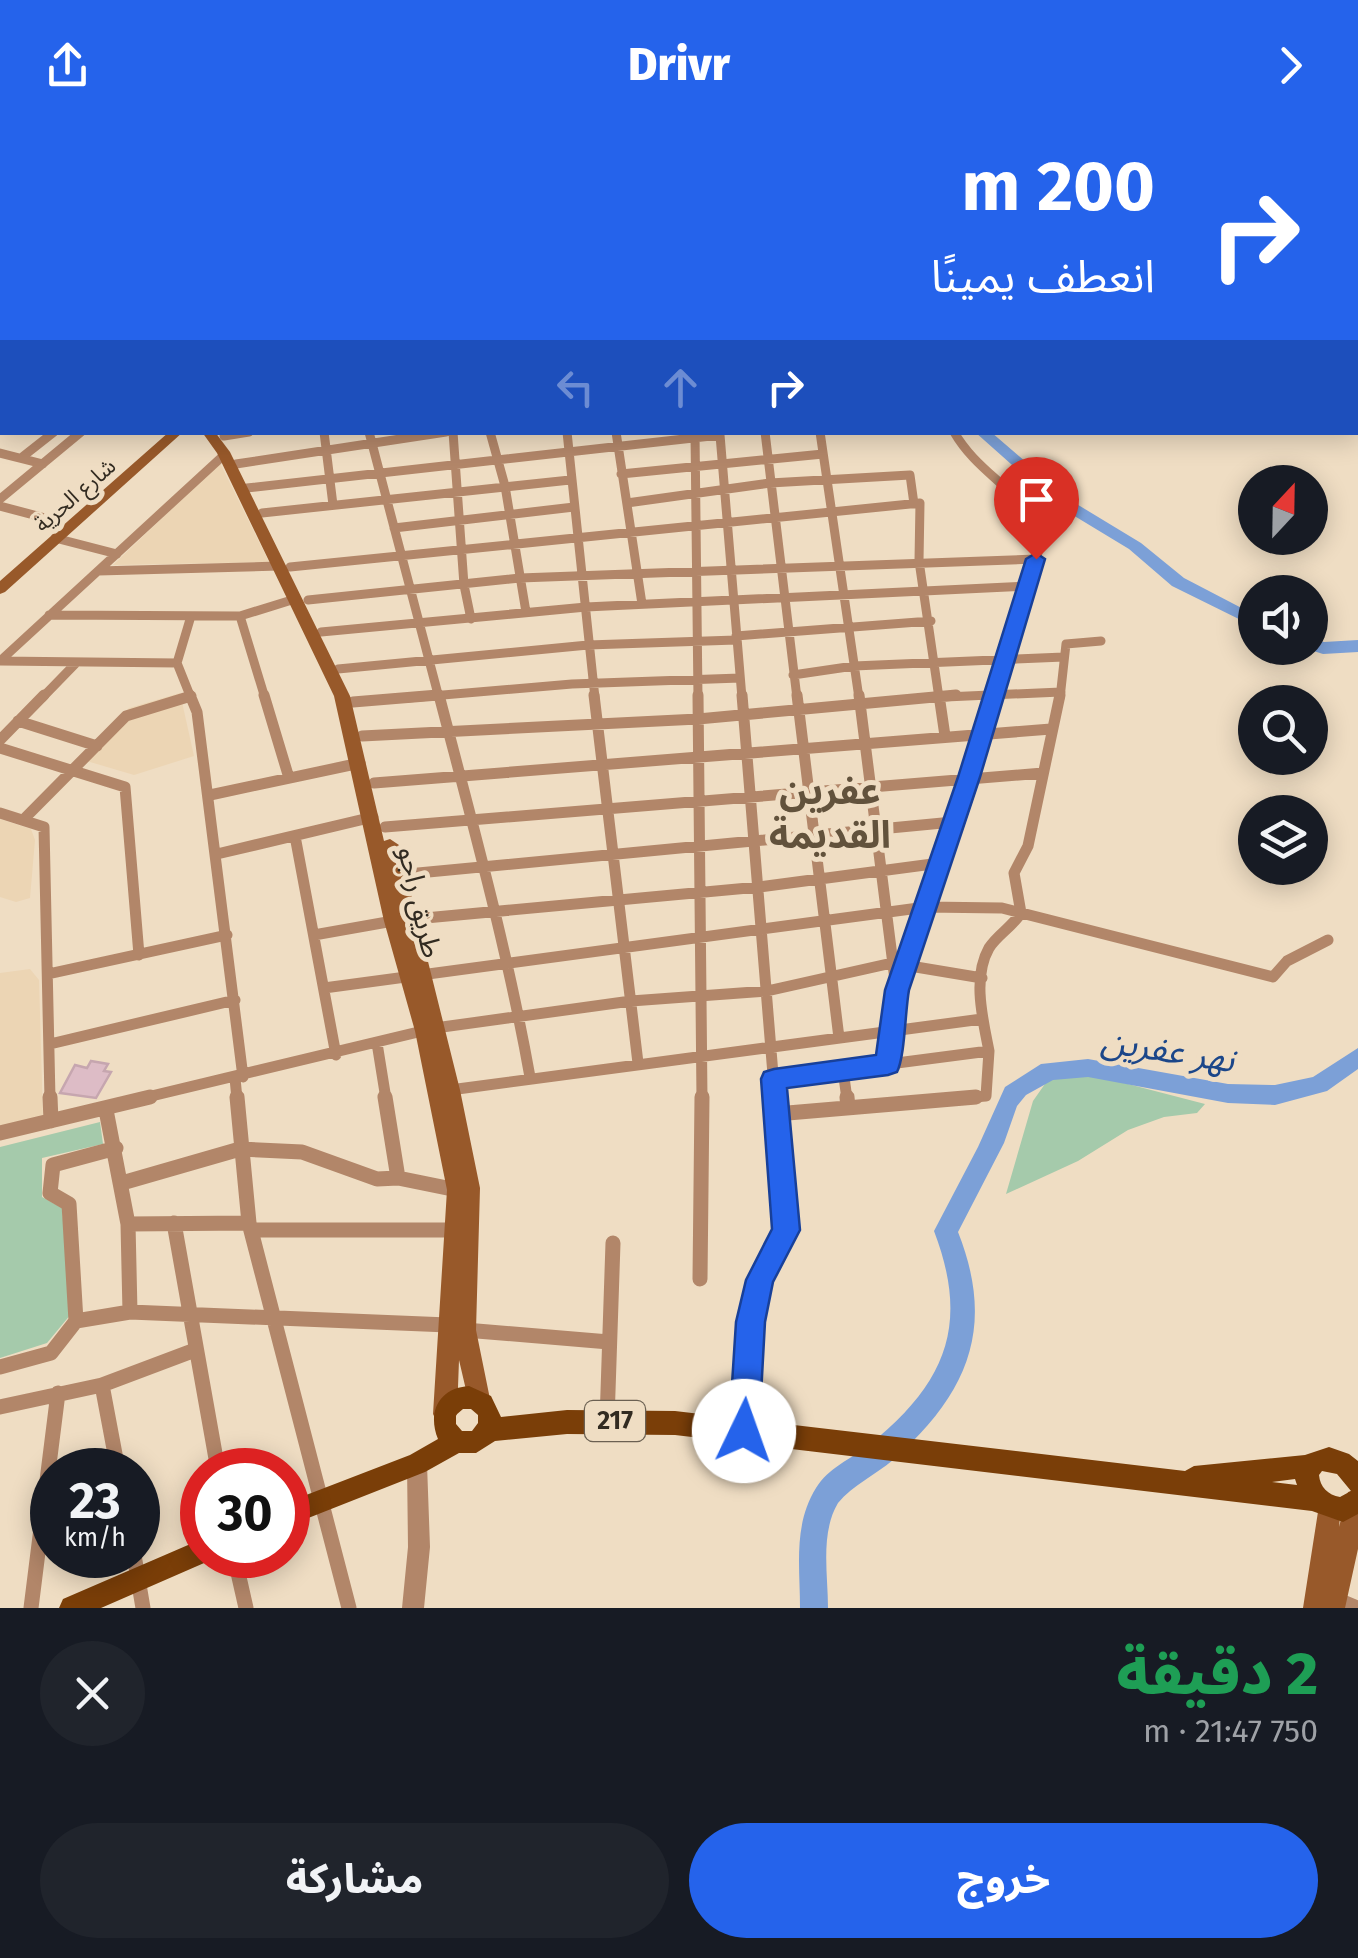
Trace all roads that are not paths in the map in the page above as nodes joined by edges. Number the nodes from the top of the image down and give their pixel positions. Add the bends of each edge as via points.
1 (50, 435) edge
2 (77, 435) edge
3 (160, 435) edge
4 (173, 435) edge
5 (324, 435) edge
6 (410, 435) edge
7 (451, 435) edge
8 (491, 435) edge
9 (568, 435) edge
10 (616, 435) edge
11 (695, 435) edge
12 (720, 435) edge
13 (765, 435) edge
14 (820, 435) edge
15 (955, 435) edge
16 (370, 438) edge
17 (223, 444) edge
18 (618, 446) junction
19 (326, 450) junction
20 (569, 451) junction
21 (0, 453) edge
22 (823, 454) junction
23 (21, 458) junction
24 (499, 458) junction
25 (768, 459) junction
26 (456, 462) junction
27 (43, 464) junction
28 (722, 464) junction
29 (696, 467) junction
30 (379, 470) junction
31 (622, 474) junction
32 (331, 476) junction
33 (570, 480) junction
34 (827, 481) junction
35 (770, 483) junction
36 (505, 486) junction
37 (247, 488) junction
38 (724, 489) junction
39 (458, 491) junction
40 (98, 495) junction
41 (696, 496) junction
42 (386, 498) junction
43 (0, 502) edge
44 (627, 503) junction
45 (333, 504) junction
46 (914, 504) junction
47 (574, 508) junction
48 (832, 512) junction
49 (262, 513) junction
50 (507, 513) junction
51 (460, 518) junction
52 (775, 518) junction
53 (60, 522) junction
54 (727, 522) junction
55 (696, 526) junction
56 (394, 528) junction
57 (632, 534) junction
58 (55, 538) junction
59 (578, 539) junction
60 (514, 546) junction
61 (462, 550) junction
62 (117, 554) junction
63 (30, 555) junction
64 (402, 556) junction
65 (1036, 559) junction
66 (919, 561) junction
67 (839, 564) junction
68 (780, 565) junction
69 (285, 567) junction
70 (730, 568) junction
71 (698, 569) junction
72 (98, 571) junction
73 (638, 573) junction
74 (580, 574) junction
75 (0, 575) edge
76 (520, 578) junction
77 (464, 585) junction
78 (1028, 586) junction
79 (0, 588) edge
80 (412, 588) junction
81 (926, 593) junction
82 (786, 596) junction
83 (844, 596) junction
84 (301, 599) junction
85 (733, 600) junction
86 (696, 603) junction
87 (642, 604) junction
88 (584, 607) junction
89 (526, 612) junction
90 (50, 616) junction
91 (191, 616) junction
92 (240, 616) junction
93 (471, 619) junction
94 (931, 621) junction
95 (420, 624) junction
96 (848, 628) junction
97 (321, 632) junction
98 (791, 632) junction
99 (736, 638) junction
100 (1101, 641) dead end
101 (697, 643) junction
102 (588, 645) junction
103 (1064, 657) junction
104 (1006, 658) junction
105 (429, 660) junction
106 (934, 660) junction
107 (0, 661) edge
108 (76, 662) junction
109 (177, 663) junction
110 (854, 666) junction
111 (338, 669) junction
112 (794, 675) junction
113 (740, 678) junction
114 (698, 682) junction
115 (594, 685) junction
116 (995, 692) junction
117 (1061, 692) junction
118 (439, 694) junction
119 (190, 696) junction
120 (937, 699) junction
121 (353, 702) junction
122 (860, 703) junction
123 (799, 707) junction
124 (745, 714) junction
125 (698, 719) junction
126 (18, 721) junction
127 (598, 722) junction
128 (1051, 728) junction
129 (448, 730) junction
130 (983, 733) junction
131 (362, 736) junction
132 (945, 736) junction
133 (0, 740) edge
134 (866, 742) junction
135 (97, 746) junction
136 (0, 748) edge
137 (804, 749) junction
138 (746, 756) junction
139 (698, 759) junction
140 (360, 763) junction
141 (602, 767) junction
142 (72, 770) junction
143 (1042, 773) junction
144 (459, 774) junction
145 (969, 777) junction
146 (289, 778) junction
147 (374, 783) junction
148 (868, 784) junction
149 (809, 791) junction
150 (210, 795) junction
151 (750, 798) junction
152 (699, 801) junction
153 (608, 806) junction
154 (0, 813) edge
155 (23, 820) junction
156 (471, 821) junction
157 (379, 822) junction
158 (952, 822) junction
159 (873, 828) junction
160 (814, 835) junction
161 (295, 836) junction
162 (754, 844) junction
163 (700, 849) junction
164 (217, 854) junction
165 (614, 855) junction
166 (940, 863) junction
167 (484, 866) junction
168 (878, 869) junction
169 (397, 874) junction
170 (819, 876) junction
171 (759, 886) junction
172 (701, 891) junction
173 (620, 897) junction
174 (926, 906) junction
175 (493, 912) junction
176 (884, 913) junction
177 (1021, 913) junction
178 (400, 922) junction
179 (823, 922) junction
180 (761, 929) junction
181 (227, 935) junction
182 (314, 935) junction
183 (701, 937) junction
184 (1328, 940) dead end
185 (625, 947) junction
186 (139, 955) junction
187 (510, 962) junction
188 (892, 963) junction
189 (907, 964) junction
190 (48, 974) junction
191 (415, 974) junction
192 (830, 978) junction
193 (982, 978) junction
194 (324, 988) junction
195 (897, 990) junction
196 (767, 992) junction
197 (702, 996) junction
198 (235, 1000) junction
199 (631, 1001) junction
200 (520, 1017) junction
201 (982, 1020) junction
202 (430, 1030) junction
203 (890, 1032) junction
204 (839, 1038) junction
205 (376, 1043) junction
206 (50, 1044) junction
207 (772, 1048) junction
208 (989, 1051) junction
209 (336, 1055) junction
210 (703, 1057) junction
211 (638, 1062) junction
212 (888, 1064) junction
213 (843, 1070) junction
214 (239, 1077) junction
215 (530, 1077) junction
216 (774, 1079) junction
217 (450, 1090) junction
218 (848, 1108) junction
219 (106, 1110) junction
220 (776, 1114) junction
221 (52, 1121) junction
222 (0, 1133) edge
223 (116, 1148) junction
224 (240, 1150) junction
225 (398, 1178) junction
226 (122, 1183) junction
227 (463, 1189) junction
228 (174, 1223) junction
229 (128, 1224) junction
230 (250, 1227) junction
231 (455, 1230) junction
232 (614, 1243) dead end
233 (700, 1279) dead end
234 (130, 1312) junction
235 (190, 1314) junction
236 (274, 1318) junction
237 (76, 1321) junction
238 (456, 1328) junction
239 (608, 1342) junction
240 (195, 1350) junction
241 (0, 1367) edge
242 (102, 1385) junction
243 (58, 1393) junction
244 (478, 1399) junction
245 (0, 1407) edge
246 (444, 1414) junction
247 (607, 1421) junction
248 (487, 1430) junction
249 (744, 1431) junction
250 (457, 1441) junction
251 (114, 1448) edge
252 (214, 1448) edge
253 (1349, 1455) edge
254 (418, 1464) junction
255 (1310, 1466) junction
256 (1358, 1481) edge
257 (1164, 1482) junction
258 (319, 1500) junction
259 (1358, 1501) edge
260 (310, 1504) edge
261 (1323, 1504) junction
262 (119, 1578) edge
263 (138, 1578) edge
264 (239, 1578) edge
265 (1332, 1603) edge
266 (31, 1608) edge
267 (72, 1608) edge
268 (144, 1608) edge
269 (246, 1608) edge
270 (349, 1608) edge
271 (412, 1608) edge

1 - 23 street
2 - 27 street
3 - 40 main road, شارع الحرية
4 - 40 main road, شارع الحرية
5 - 19 street
6 - 16 street
7 - 26 street
8 - 24 street
9 - 20 street
10 - 18 street
11 - 18 street
11 - 29 street
12 - 28 street
13 - 25 street
14 - 22 street
15 - 65 street via 964,454 1036,514 1042,540
16 - 19 street
16 - 30 street
17 - 19 street
17 - 37 main road, طريق راجو
17 - 62 street
17 - 69 main road, طريق راجو
18 - 20 street
18 - 31 street
19 - 32 street
20 - 24 street
20 - 33 street
21 - 23 street
22 - 25 street
22 - 34 street
23 - 27 street
24 - 26 street
24 - 36 street
25 - 28 street
25 - 35 street
26 - 30 street
26 - 39 street
27 - 43 street
28 - 29 street
28 - 38 street
29 - 31 street
29 - 41 street
30 - 32 street
30 - 42 street
31 - 44 street
32 - 37 street
32 - 45 street
33 - 36 street
33 - 47 street
34 - 35 street
34 - 46 street via 910,476
34 - 48 street
35 - 38 street
35 - 52 street
36 - 39 street
36 - 50 street
37 - 49 main road, طريق راجو
38 - 41 street
38 - 54 street
39 - 42 street
39 - 51 street
40 - 53 main road, شارع الحرية
40 - 58 main road, شارع الحرية
41 - 44 street
41 - 55 street
42 - 45 street
42 - 56 street
43 - 53 street
44 - 57 street
45 - 49 street
46 - 48 street
46 - 66 street via 920,503
47 - 50 street
47 - 59 street
48 - 52 street
48 - 67 street
49 - 69 main road, طريق راجو
50 - 51 street
50 - 60 street
51 - 56 street
51 - 61 street
52 - 54 street
52 - 68 street
53 - 63 main road, شارع الحرية
54 - 55 street
54 - 70 street
55 - 57 street
55 - 71 street
56 - 64 street
57 - 59 street
57 - 73 street
58 - 62 street
58 - 63 main road, شارع الحرية
59 - 60 street
59 - 74 street
60 - 61 street
60 - 76 street
61 - 64 street
61 - 77 street
62 - 72 street
63 - 75 main road, شارع الحرية
63 - 79 main road, شارع الحرية
64 - 69 street
64 - 80 street
65 - 66 street
65 - 78 street
66 - 67 street
66 - 81 street
67 - 68 street
67 - 83 street
68 - 70 street
68 - 82 street
69 - 72 street
69 - 84 main road, طريق راجو
70 - 71 street
70 - 85 street
71 - 73 street
71 - 86 street
72 - 90 street
73 - 74 street
73 - 87 street
74 - 76 street
74 - 88 street
76 - 77 street
76 - 89 street
77 - 80 street
77 - 93 street
78 - 81 street
78 - 104 street
80 - 84 street
80 - 95 street
81 - 83 street
81 - 94 street
82 - 83 street
82 - 85 street
82 - 98 street
83 - 96 street
84 - 92 street
84 - 97 main road, طريق راجو
84 - 140 main road, طريق راجو via 342,696
85 - 86 street
85 - 99 street
86 - 87 street
86 - 101 street
87 - 88 street
88 - 89 street
88 - 102 street
89 - 93 street
90 - 91 street
90 - 107 street
91 - 92 street
91 - 109 street
92 - 146 street
93 - 95 street
94 - 96 street
94 - 106 street
95 - 97 street
95 - 105 street
96 - 98 street
96 - 110 street
97 - 111 main road, طريق راجو
98 - 99 street
98 - 112 street
99 - 101 street
99 - 113 street
100 - 103 street via 1066,644
101 - 102 street
101 - 114 street
102 - 105 street
102 - 115 street
103 - 104 street
103 - 117 street
104 - 106 street
104 - 116 street
105 - 111 street
105 - 118 street
106 - 110 street
106 - 120 street
107 - 108 street
108 - 109 street
108 - 126 street
109 - 119 street
110 - 112 street
110 - 122 street
111 - 121 main road, طريق راجو
112 - 123 street
113 - 114 street
113 - 124 street
114 - 115 street
114 - 125 street
115 - 118 street
115 - 127 street
116 - 117 street
116 - 120 street
116 - 130 street
117 - 128 street
118 - 121 street
118 - 129 street
119 - 135 street via 126,716
119 - 150 street
120 - 122 street
120 - 132 street
121 - 131 main road, طريق راجو
122 - 123 street
122 - 134 street
123 - 124 street
123 - 137 street
124 - 125 street
124 - 138 street
125 - 127 street
125 - 139 street
126 - 133 street
126 - 135 street
127 - 129 street
127 - 141 street
128 - 130 street
128 - 143 street
129 - 131 street
129 - 144 street
130 - 132 street
130 - 145 street
131 - 147 main road, طريق راجو
132 - 134 street
134 - 137 street
134 - 148 street
135 - 142 street
136 - 142 street
137 - 138 street
137 - 149 street
138 - 139 street
138 - 151 street
139 - 141 street
139 - 152 street
140 - 146 street
140 - 157 main road, طريق راجو
141 - 144 street
141 - 153 street
142 - 155 street
142 - 186 street via 125,787
143 - 145 street
143 - 177 street via 1028,846 1014,873
144 - 147 street
144 - 156 street
145 - 148 street
145 - 158 street
146 - 150 street
147 - 157 main road, طريق راجو
148 - 149 street
148 - 159 street
149 - 151 street
149 - 160 street
150 - 164 street
151 - 152 street
151 - 162 street
152 - 153 street
152 - 163 street
153 - 156 street
153 - 165 street
154 - 155 street
155 - 190 street via 44,827
156 - 157 street
156 - 167 street
157 - 161 street
157 - 169 main road, طريق راجو
157 - 178 main road, طريق راجو
158 - 159 street
158 - 166 street
159 - 160 street
159 - 168 street
160 - 162 street
160 - 170 street
161 - 164 street
161 - 182 street
162 - 163 street
162 - 171 street
163 - 165 street
163 - 172 street
164 - 181 street
165 - 167 street
165 - 173 street
166 - 168 street
166 - 174 street
167 - 169 street
167 - 175 street
168 - 170 street
168 - 176 street
169 - 178 main road, طريق راجو
170 - 171 street
170 - 179 street
171 - 172 street
171 - 180 street
172 - 173 street
172 - 183 street
173 - 175 street
173 - 185 street
174 - 176 street
174 - 177 street
174 - 189 street
175 - 178 street
175 - 187 street
176 - 179 street
176 - 188 street
177 - 184 street via 1273,976
177 - 193 street via 990,948
178 - 182 street
178 - 191 main road, طريق راجو
179 - 180 street
179 - 192 street
180 - 183 street
180 - 196 street
181 - 186 street
181 - 198 street
182 - 194 street
183 - 185 street
183 - 197 street
185 - 187 street
185 - 199 street
186 - 190 street
187 - 191 street
187 - 200 street
188 - 189 street
188 - 192 street
188 - 195 street
189 - 193 street
189 - 195 street
190 - 206 street
191 - 194 street
191 - 202 main road, طريق راجو
192 - 196 street
192 - 204 street
193 - 201 street
194 - 209 street
195 - 203 street
196 - 197 street
196 - 207 street
197 - 199 street
197 - 210 street
198 - 206 street
198 - 214 street
199 - 200 street
199 - 211 street
200 - 202 street
200 - 215 street
201 - 203 street
201 - 208 street
202 - 205 street
202 - 217 main road, طريق راجو
202 - 227 main road, طريق راجو
203 - 204 street
203 - 212 street
204 - 207 street
205 - 209 street
205 - 225 street
206 - 221 street
207 - 210 street
207 - 216 street
208 - 212 street
208 - 218 street via 986,1096
209 - 214 street
210 - 211 street
210 - 233 street
211 - 215 street
212 - 213 street
213 - 216 street
213 - 218 street
214 - 219 street
214 - 224 street
215 - 217 street
216 - 220 street
217 - 227 main road, طريق راجو
218 - 220 street
219 - 221 street
219 - 223 street
220 - 249 street via 786,1230 760,1280 750,1322
221 - 222 street
223 - 226 street
223 - 237 street via 53,1165 50,1193 69,1204
224 - 225 street via 302,1152 377,1179
224 - 226 street
224 - 230 street
225 - 227 street
226 - 229 street
227 - 231 main road, طريق راجو
227 - 238 main road, طريق راجو
228 - 229 street
228 - 230 street
228 - 235 street
229 - 234 street
230 - 231 street
230 - 236 street
231 - 238 main road, طريق راجو
232 - 239 street
234 - 235 street
234 - 237 street
235 - 236 street
235 - 240 street
236 - 238 street
236 - 258 street
237 - 241 street via 50,1352
238 - 239 street
238 - 244 main road, طريق راجو
238 - 246 main road, طريق راجو
239 - 247 street
240 - 242 street
240 - 252 street
242 - 243 street
242 - 251 street
243 - 245 street
243 - 266 street
244 - 246 main road via 458,1399
244 - 248 main road via 490,1412
246 - 250 main road via 445,1430
247 - 248 main road, 217
247 - 249 main road, 217
248 - 250 main road via 474,1441
249 - 257 main road, 217
250 - 254 main road
253 - 255 main road, 217
253 - 256 main road, 217
254 - 258 main road
254 - 271 street
255 - 257 main road, 217
255 - 261 main road via 1306,1478
257 - 261 main road, 217
258 - 260 main road
258 - 270 street
259 - 261 main road, 217 via 1349,1509
259 - 265 main road
261 - 265 main road
262 - 267 main road
263 - 268 street
264 - 269 street

